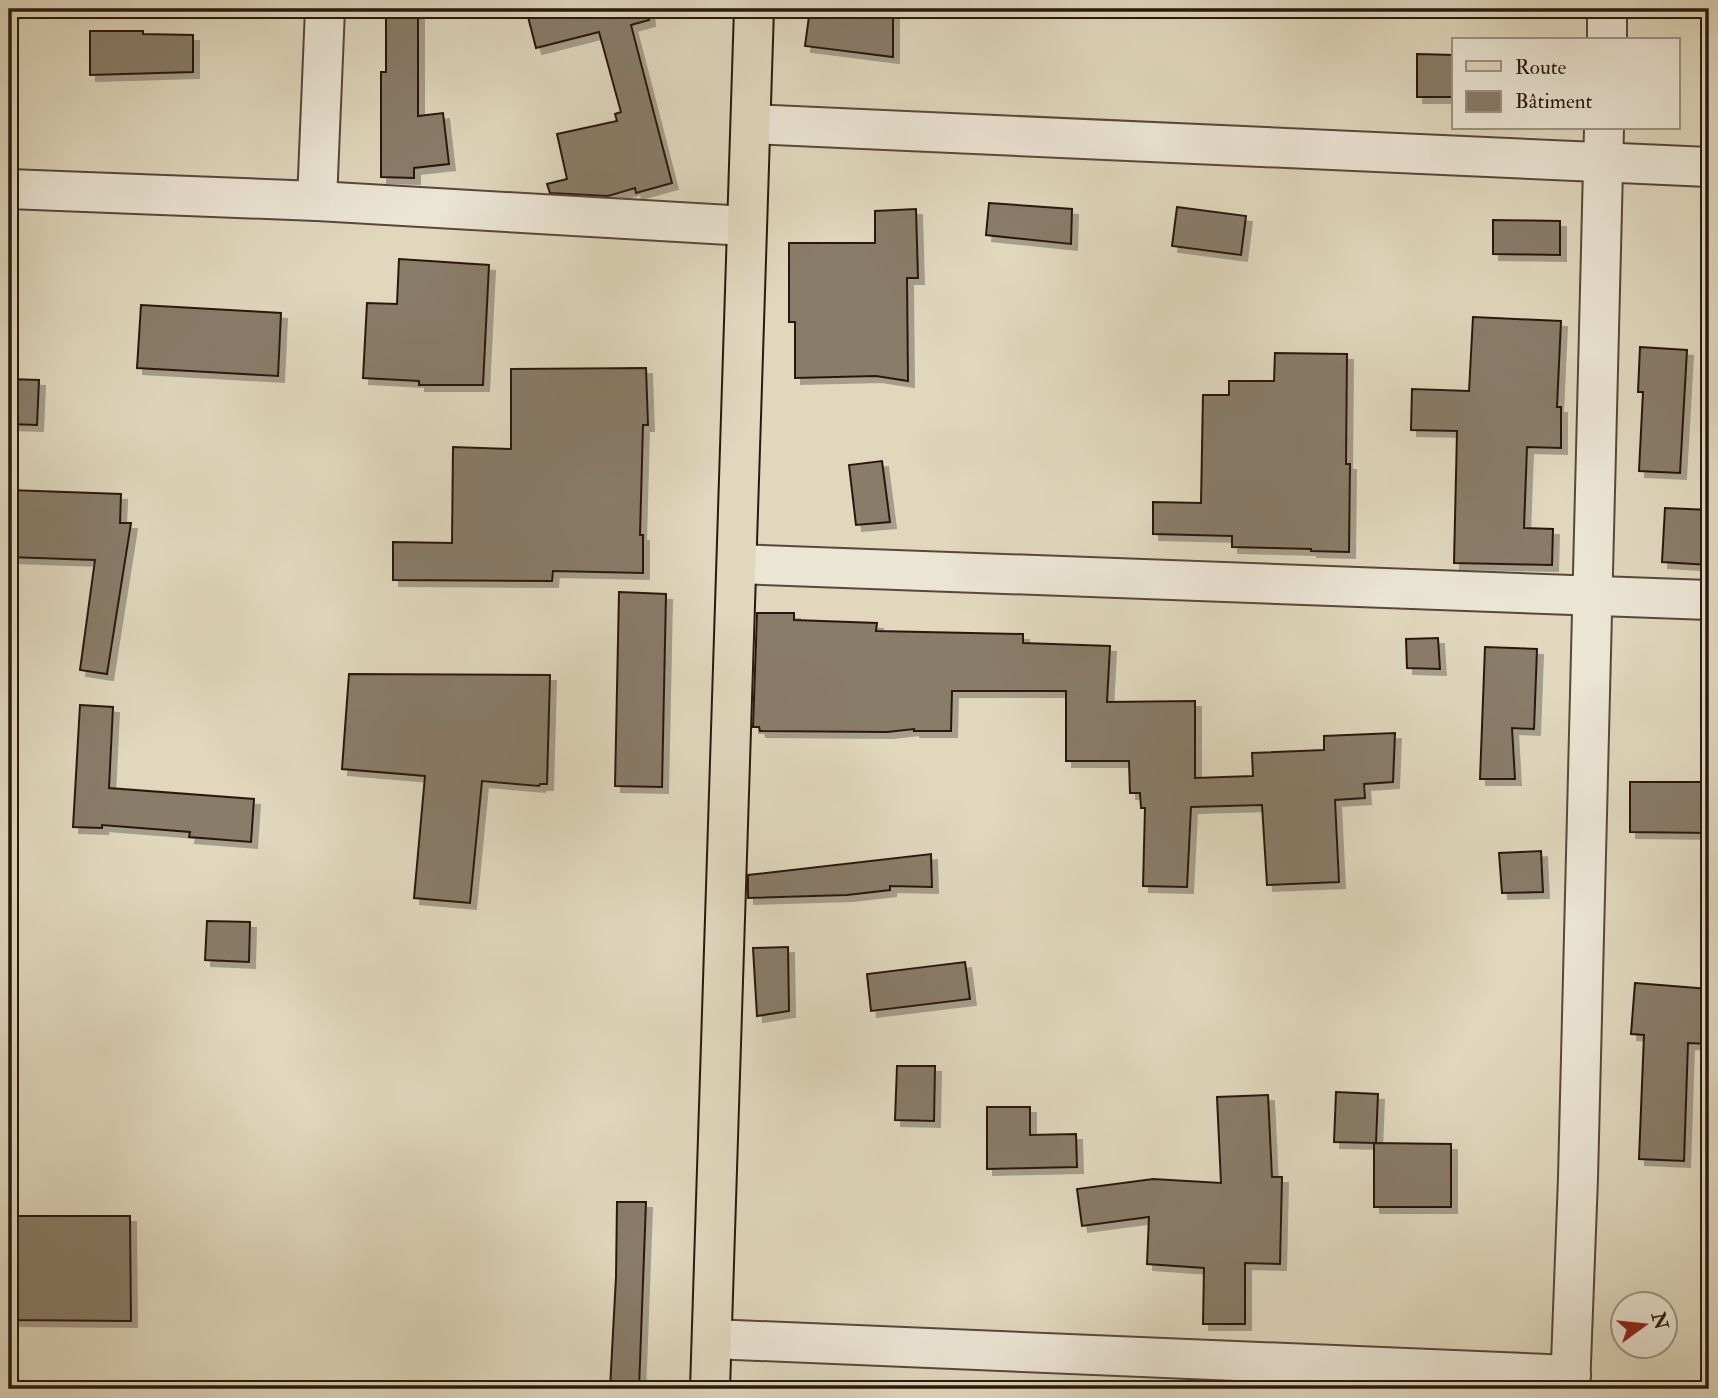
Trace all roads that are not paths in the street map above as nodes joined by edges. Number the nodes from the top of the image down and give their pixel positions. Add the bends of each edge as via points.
1 (325, 9) edge
2 (754, 9) edge
3 (1607, 9) edge
4 (1606, 38) edge
5 (751, 124) junction
6 (1604, 145) edge
7 (1709, 167) edge
8 (9, 189) edge
9 (317, 201) junction
10 (747, 226) junction
11 (737, 564) junction
12 (1592, 596) junction
13 (1709, 600) edge
14 (712, 1339) junction
15 (1570, 1382) edge
16 (710, 1389) edge

1 - 9 street
2 - 5 main road
3 - 4 street
5 - 6 street
5 - 10 main road
6 - 7 street
6 - 12 street
8 - 9 street
9 - 10 street
10 - 11 main road
11 - 12 street
11 - 14 main road
12 - 13 street
12 - 15 street
14 - 15 street
14 - 16 main road

